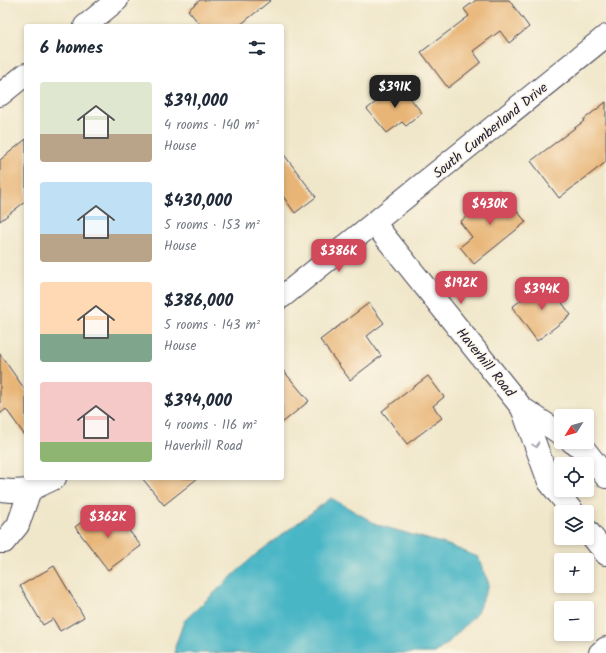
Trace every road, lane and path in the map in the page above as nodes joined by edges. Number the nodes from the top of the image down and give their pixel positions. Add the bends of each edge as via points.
1 (118, 0) edge
2 (88, 24) edge
3 (606, 36) edge
4 (24, 76) edge
5 (0, 95) edge
6 (374, 223) junction
7 (284, 295) edge
8 (522, 408) junction
9 (554, 429) edge
10 (583, 449) edge
11 (606, 477) edge
12 (51, 480) edge
13 (0, 490) edge
14 (30, 490) junction
15 (567, 505) edge
16 (594, 539) edge
17 (0, 542) edge
18 (606, 554) edge
19 (606, 648) edge
20 (600, 653) edge

1 - 2 street
3 - 6 street, South Cumberland Drive
4 - 5 street
6 - 7 street, South Cumberland Drive
6 - 8 street, Haverhill Road
8 - 9 street, Haverhill Road
8 -> 15 street, Haverhill Road via 549,482
10 - 11 street
12 - 14 street
13 - 14 street
14 - 17 street via 18,524 4,542
16 - 18 street
19 - 20 street

